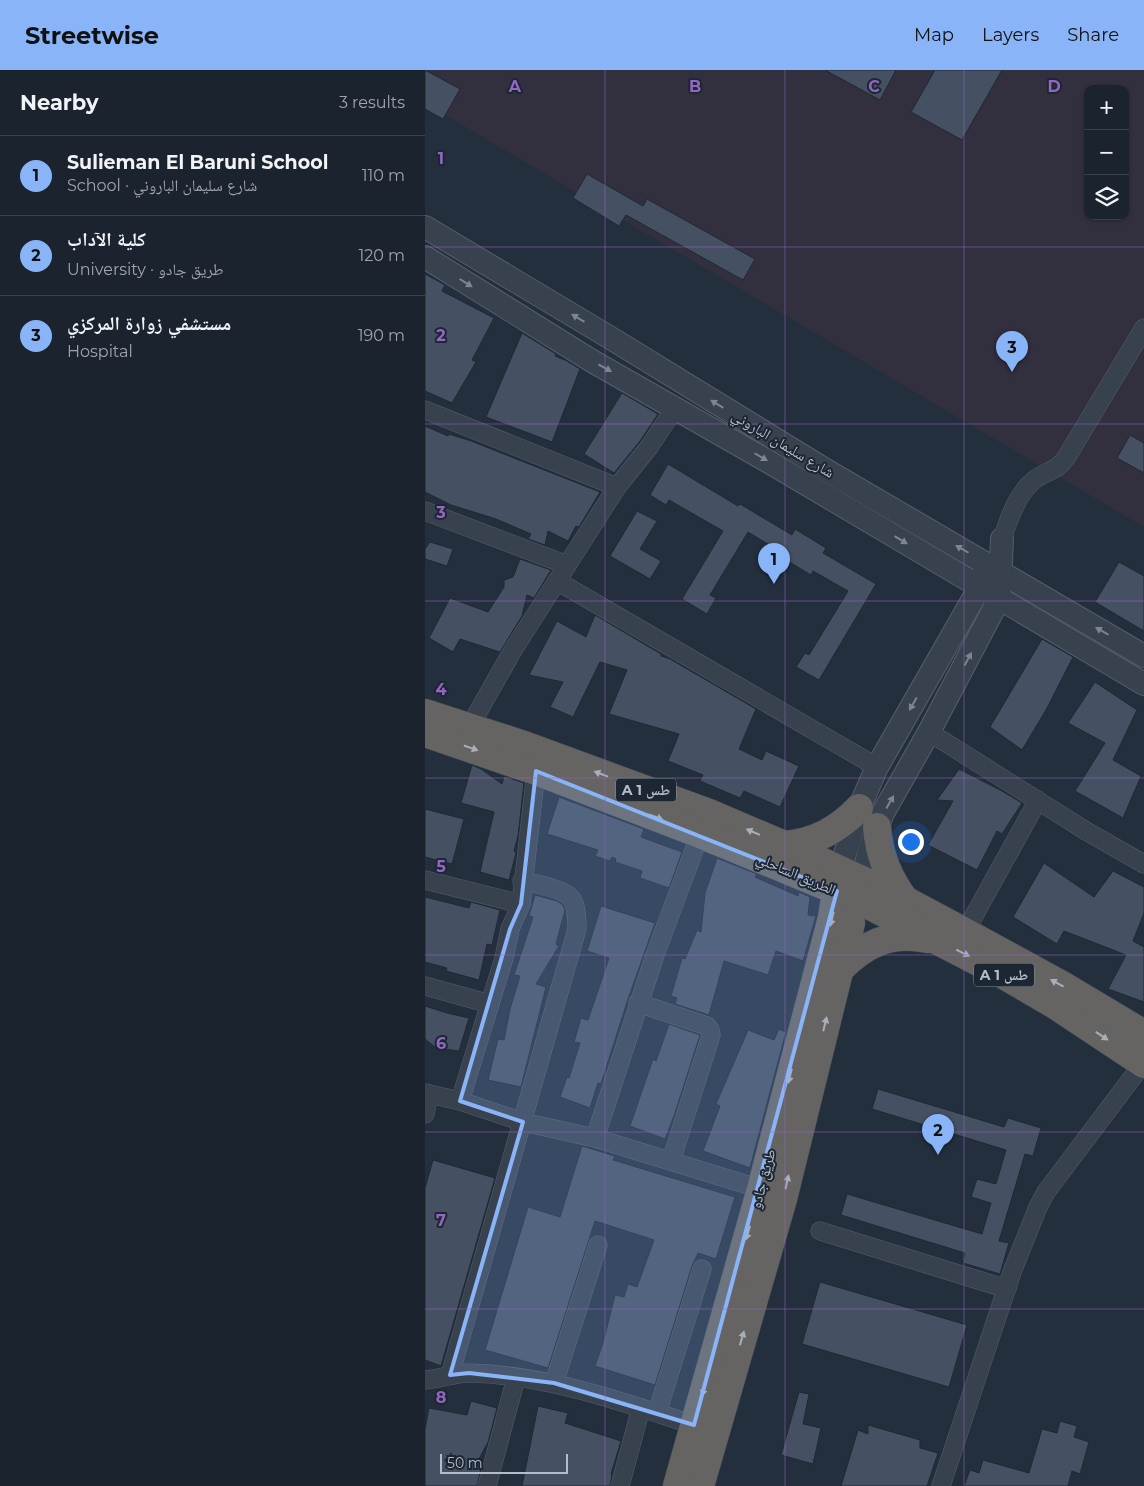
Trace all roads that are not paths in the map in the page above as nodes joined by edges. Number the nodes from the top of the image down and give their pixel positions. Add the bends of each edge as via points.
1 (425, 226) edge
2 (425, 257) edge
3 (1144, 328) edge
4 (675, 408) junction
5 (425, 410) edge
6 (617, 487) junction
7 (425, 511) edge
8 (1002, 539) joint
9 (567, 565) junction
10 (993, 568) junction
11 (557, 581) junction
12 (980, 587) junction
13 (999, 599) junction
14 (1144, 656) edge
15 (1144, 684) edge
16 (425, 713) edge
17 (469, 726) junction
18 (929, 732) junction
19 (425, 733) edge
20 (877, 767) junction
21 (536, 771) junction
22 (1038, 800) junction
23 (868, 817) junction
24 (700, 834) junction
25 (785, 845) junction
26 (1144, 864) edge
27 (425, 880) edge
28 (522, 881) junction
29 (849, 885) junction
30 (905, 900) junction
31 (521, 904) junction
32 (965, 932) junction
33 (937, 941) junction
34 (838, 971) junction
35 (425, 986) edge
36 (638, 1002) junction
37 (490, 1004) junction
38 (1144, 1034) edge
39 (1144, 1063) edge
40 (427, 1094) edge
41 (460, 1101) junction
42 (425, 1114) edge
43 (523, 1122) junction
44 (595, 1138) junction
45 (671, 1161) junction
46 (761, 1189) junction
47 (820, 1231) dead end
48 (598, 1244) dead end
49 (702, 1269) dead end
50 (1007, 1289) junction
51 (450, 1376) junction
52 (516, 1378) junction
53 (425, 1380) edge
54 (554, 1383) junction
55 (649, 1411) junction
56 (694, 1425) junction
57 (487, 1486) edge
58 (620, 1486) edge
59 (677, 1486) edge
60 (700, 1486) edge
61 (941, 1486) edge

10 -> 1 street, شارع سليمان الباروني
2 -> 4 street, شارع سليمان الباروني via 592,361
3 - 8 street via 1066,458 1060,466 1034,479 1027,487 1015,505
4 - 6 street
4 -> 12 street, شارع سليمان الباروني
5 - 6 street
6 - 9 street
7 - 9 street
8 - 10 street
9 - 11 street
10 - 12 street
10 - 13 street
14 -> 10 street, شارع سليمان الباروني
11 - 17 street
11 - 20 street
12 - 13 street, شارع سليمان الباروني
12 -> 20 street
13 - 15 street, شارع سليمان الباروني
18 -> 13 street
16 - 17 highway, الطريق الساحلي / A 1 طس
25 -> 17 highway, الطريق الساحلي / A 1 طس via 709,813
18 - 22 street
23 -> 18 street
19 -> 21 highway, الطريق الساحلي / A 1 طس
20 - 23 street
21 -> 24 highway, الطريق الساحلي / A 1 طس
21 - 28 street
22 - 26 street
22 - 32 street
23 - 25 highway via 806,842
23 - 29 street
23 - 30 highway via 887,873
24 - 29 highway, الطريق الساحلي / A 1 طس
24 - 36 street
25 - 29 highway, الطريق الساحلي / A 1 طس
27 - 31 street
28 - 31 street
28 - 43 street via 560,891 570,898 577,929
29 - 30 highway, A 1 طس
29 - 33 highway, الطريق الساحلي / A 1 طس
29 - 34 highway, طريق جادو
29 -> 46 highway, طريق جادو via 832,918
30 - 32 highway, A 1 طس
31 - 37 street via 510,928
38 -> 32 highway, A 1 طس
33 - 34 highway via 916,936 887,939 854,955
33 -> 39 highway, الطريق الساحلي / A 1 طس via 1048,1001
60 -> 34 highway, طريق جادو via 783,1199
35 - 37 street
36 - 44 street
36 - 45 street via 707,1026 710,1030 711,1040
37 - 41 street
39 - 50 street via 1046,1192
40 - 41 street
40 - 42 street
41 - 43 street
43 - 44 street
43 - 51 street
44 - 45 street
45 - 46 street
46 -> 56 highway, طريق جادو
47 - 50 street
48 - 54 street
49 - 55 street
50 - 61 street
51 - 52 street via 469,1373
51 - 53 street
52 - 54 street
52 - 57 street
54 - 55 street
55 - 56 street
55 - 58 street
56 - 59 highway, طريق جادو

